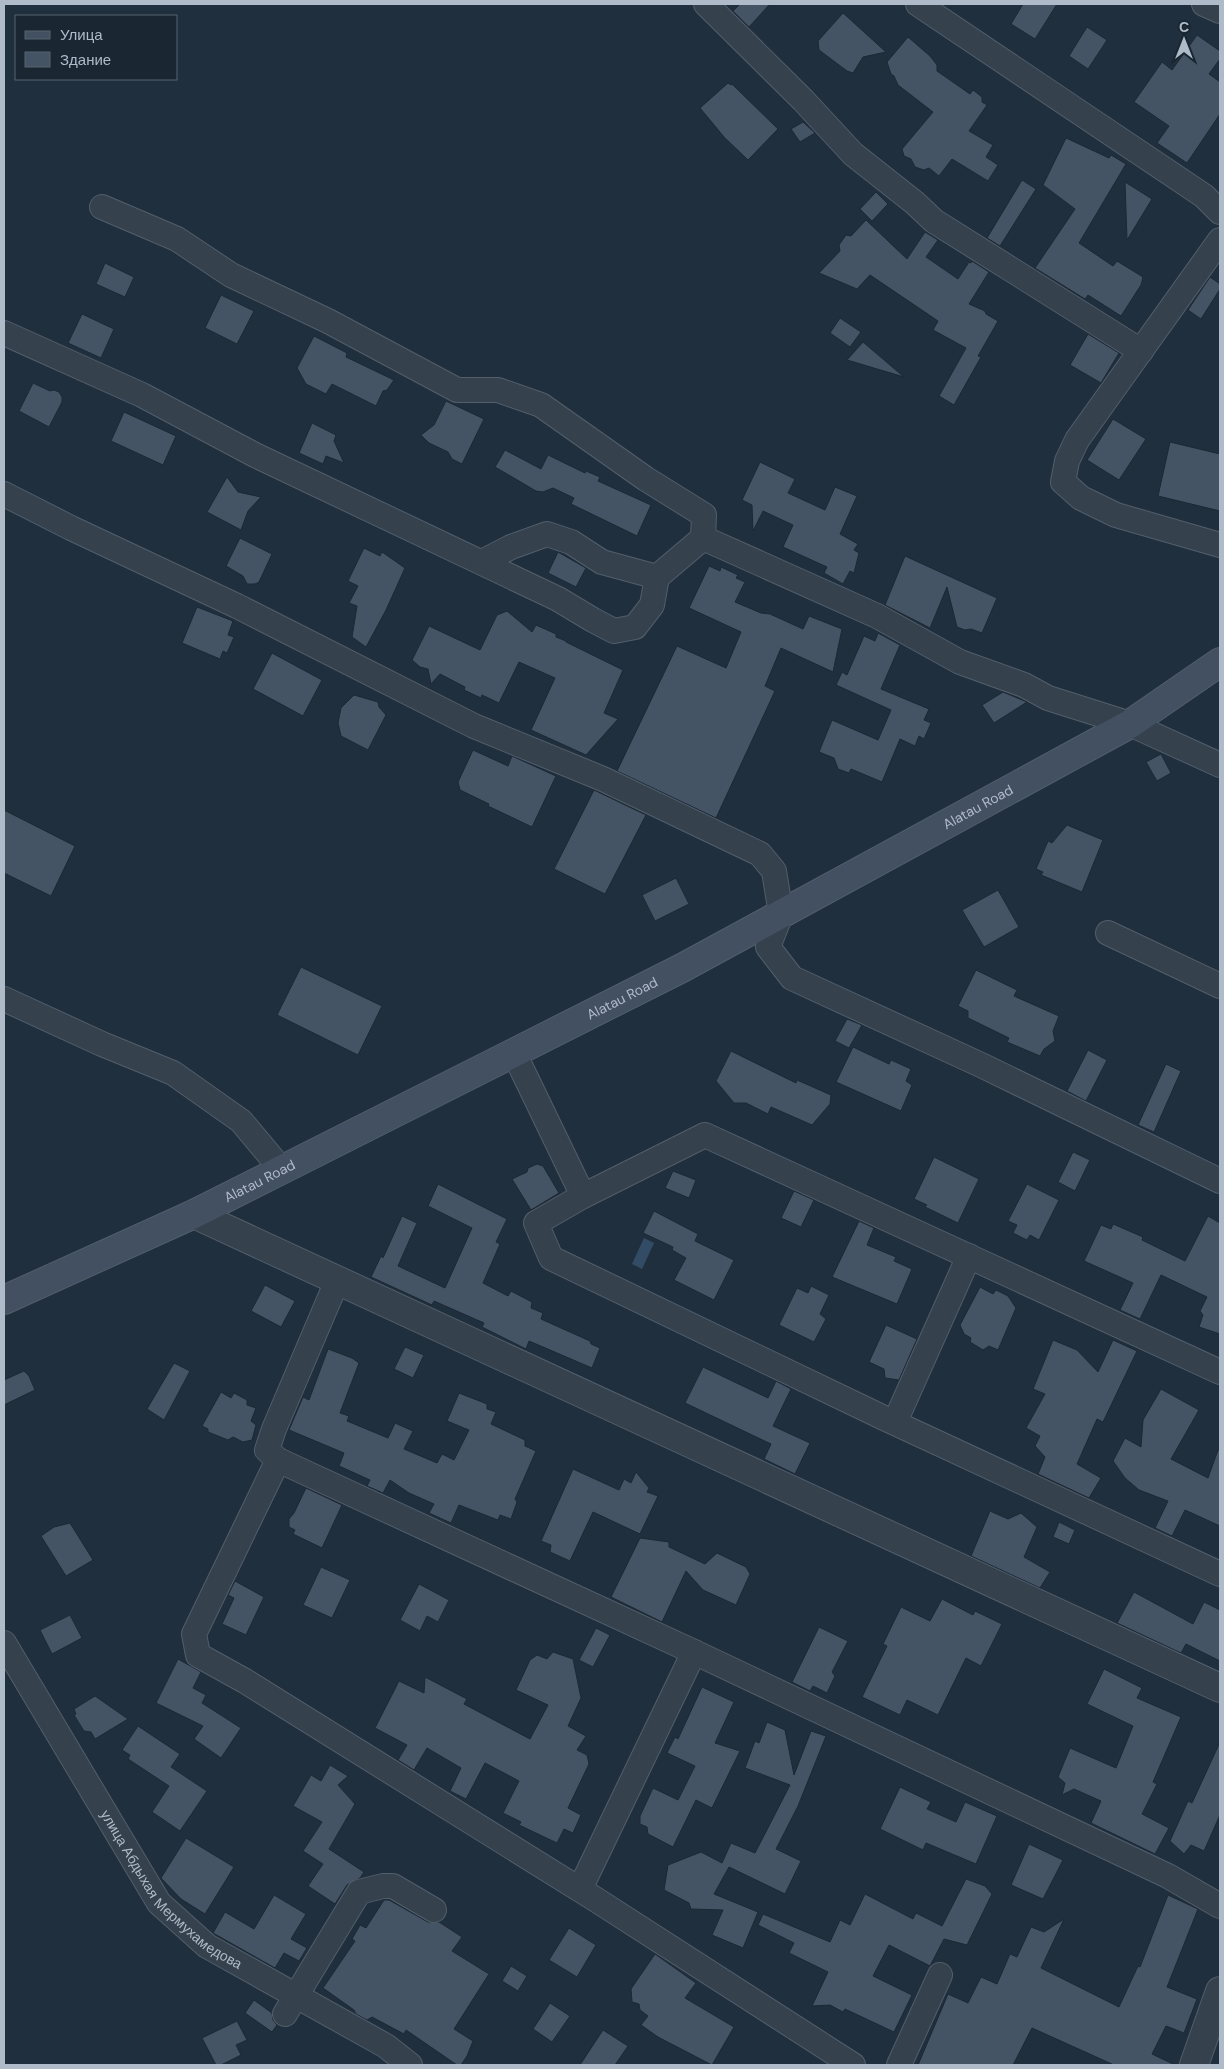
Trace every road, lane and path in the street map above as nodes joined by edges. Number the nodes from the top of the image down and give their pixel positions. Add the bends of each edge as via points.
1 (706, 4) edge
2 (918, 4) edge
3 (1204, 4) edge
4 (1220, 11) edge
5 (102, 207) dead end
6 (1220, 212) edge
7 (1220, 240) edge
8 (4, 333) edge
9 (1141, 350) junction
10 (4, 494) edge
11 (704, 538) junction
12 (1220, 544) edge
13 (482, 562) junction
14 (657, 578) junction
15 (1220, 662) edge
16 (1130, 724) junction
17 (1220, 765) edge
18 (781, 914) junction
19 (1108, 933) dead end
20 (1220, 986) edge
21 (4, 999) edge
22 (514, 1053) junction
23 (282, 1170) junction
24 (1220, 1181) edge
25 (584, 1196) junction
26 (194, 1214) junction
27 (969, 1256) junction
28 (337, 1281) junction
29 (4, 1300) edge
30 (1220, 1372) edge
31 (895, 1422) junction
32 (278, 1460) junction
33 (1220, 1574) edge
34 (4, 1644) edge
35 (694, 1652) junction
36 (1220, 1688) edge
37 (580, 1889) junction
38 (1220, 1906) edge
39 (434, 1910) dead end
40 (940, 1975) dead end
41 (1220, 1991) edge
42 (291, 2004) junction
43 (410, 2065) edge
44 (853, 2065) edge
45 (898, 2065) edge
46 (1194, 2065) edge

1 - 9 street via 853,154 934,221
2 - 6 street via 1204,196
3 - 4 street
5 - 11 street via 178,240 231,275 328,321 457,390 498,390 541,405 704,515
7 - 9 street
8 - 13 street via 142,395 255,455
9 - 12 street via 1077,440 1067,461 1063,482 1081,498 1116,515
10 - 18 street via 237,606 474,726 603,779 760,854 774,871
11 - 14 street
11 - 16 street via 877,616 960,662 1024,685 1048,698
13 - 14 street via 547,534 571,542 602,562
13 - 14 street via 614,630 635,627 652,606
15 - 16 main road, Alatau Road
16 - 17 street
16 - 18 main road, Alatau Road
18 - 22 main road, Alatau Road
18 - 24 street via 768,947 792,978
19 - 20 street
21 - 23 street via 173,1073 241,1121
22 - 23 main road, Alatau Road
22 - 25 street
23 - 26 main road, Alatau Road
25 - 27 street via 705,1135
25 - 31 street via 536,1223 551,1258
26 - 28 street
26 - 29 main road, Alatau Road
27 - 30 street
27 - 31 street
28 - 32 street via 267,1450
28 - 36 street
31 - 33 street
32 - 35 street
32 - 37 street via 194,1634 198,1655
34 - 42 street, улица Абдыхая Мермухамедова via 159,1903 208,1946
35 - 37 street
35 - 38 street via 1168,1876
37 - 44 street
39 - 42 street via 393,1886 359,1892
40 - 45 street
41 - 46 street
42 - 43 street, улица Абдыхая Мермухамедова via 386,2046

